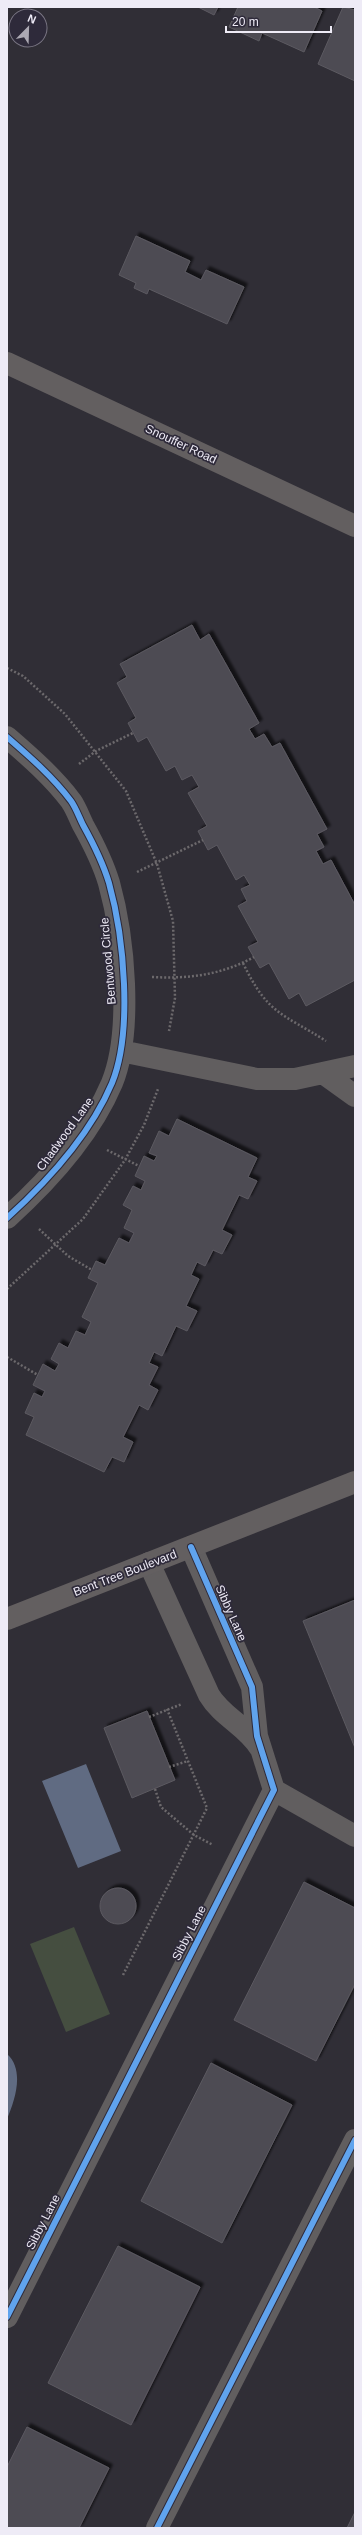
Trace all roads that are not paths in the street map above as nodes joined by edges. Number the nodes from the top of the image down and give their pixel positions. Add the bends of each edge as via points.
1 (7, 363) edge
2 (355, 526) edge
3 (7, 737) edge
4 (121, 1051) junction
5 (355, 1066) edge
6 (323, 1073) junction
7 (355, 1096) edge
8 (12, 1213) edge
9 (355, 1482) edge
10 (191, 1548) junction
11 (150, 1563) junction
12 (7, 1619) edge
13 (262, 1751) junction
14 (274, 1790) junction
15 (355, 1836) edge
16 (355, 2140) edge
17 (7, 2317) edge
18 (157, 2528) edge

1 - 2 main road, Snouffer Road
3 - 4 street, Bentwood Circle via 71,801 109,884 118,923 122,977 124,1019
4 - 6 street via 257,1079 295,1079
4 - 8 street, Chadwood Lane via 112,1083 92,1120 68,1153
5 - 6 street
6 - 7 street
9 - 10 main road, Bent Tree Boulevard
10 - 11 main road, Bent Tree Boulevard
10 - 13 street, Sibby Lane via 252,1688 257,1736
11 - 12 main road, Bent Tree Boulevard
11 - 13 street, Sibby Lane via 209,1695 218,1707 246,1730
13 - 14 street, Sibby Lane
14 - 15 street
14 - 17 street, Sibby Lane
16 - 18 street

